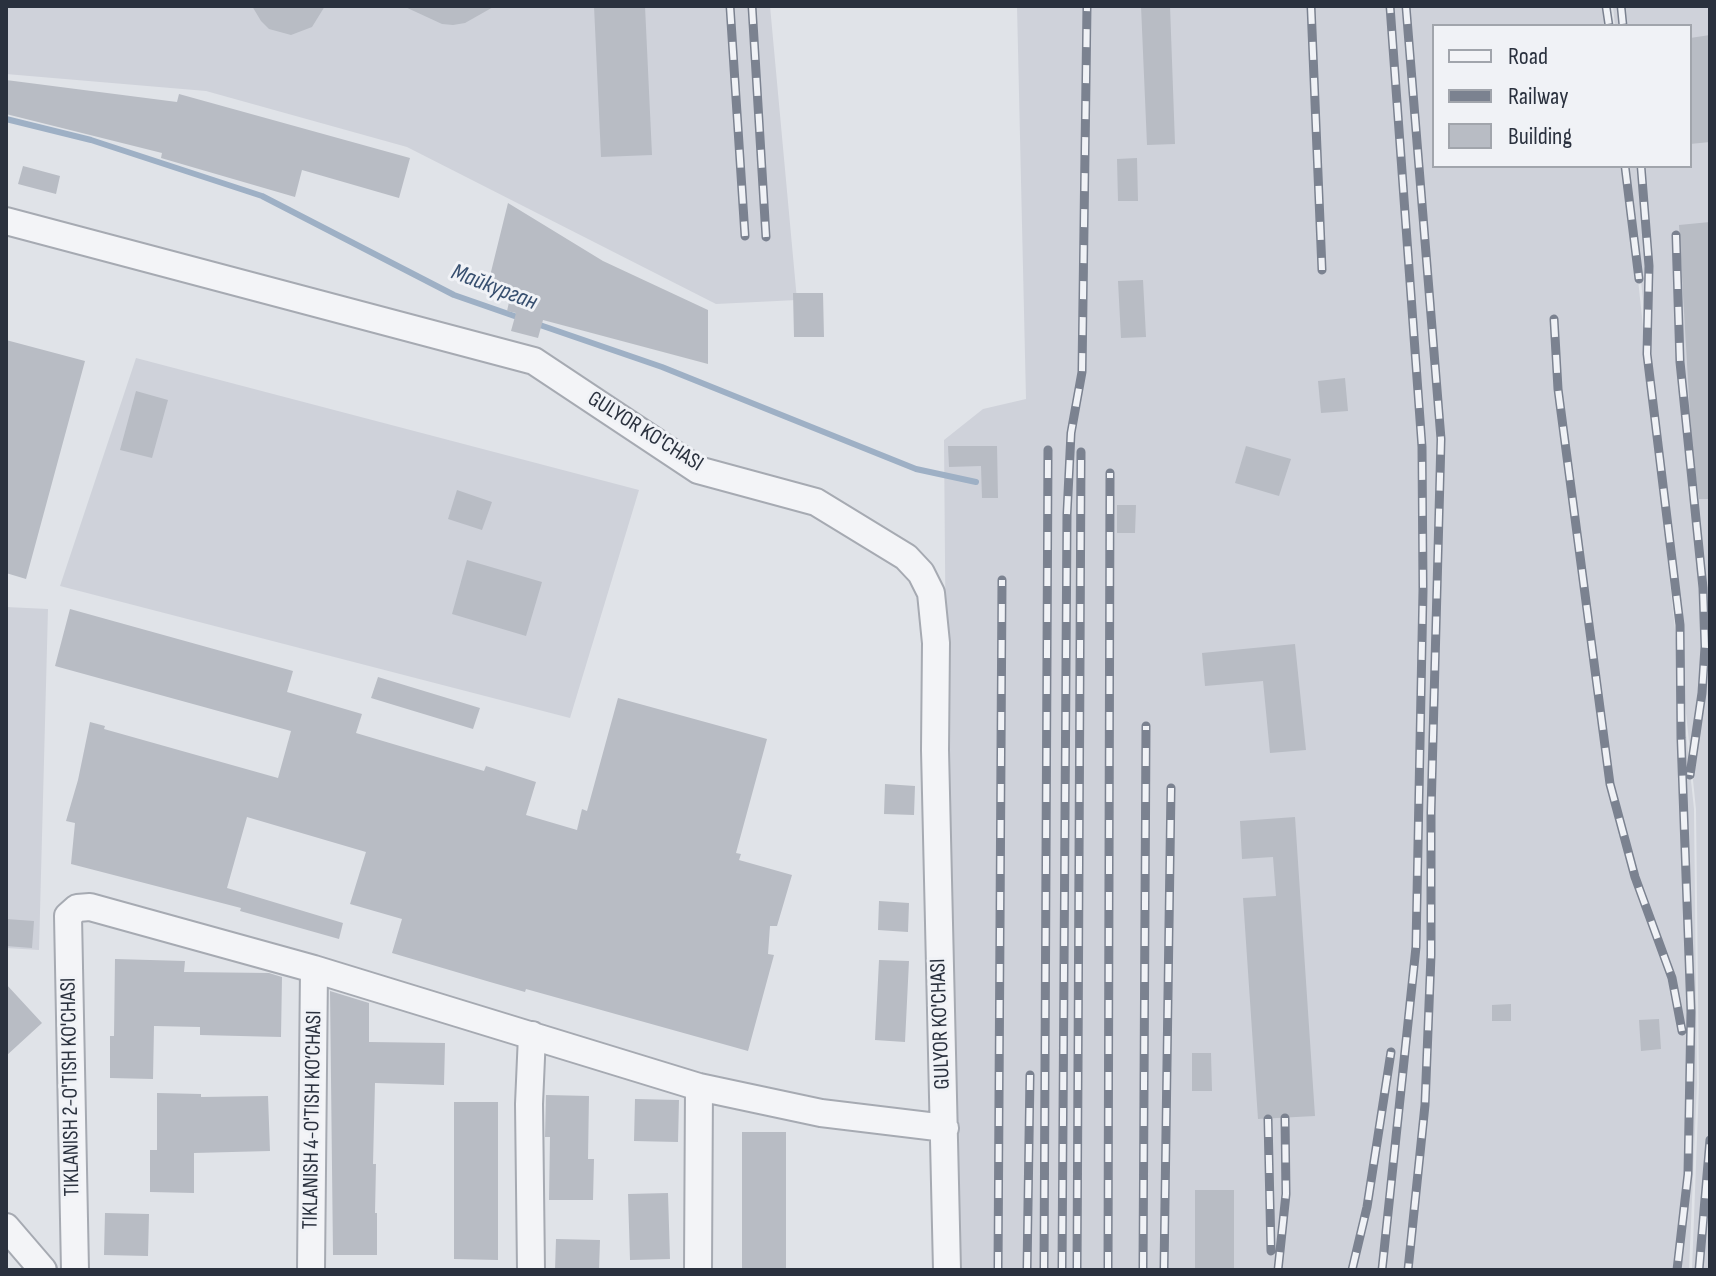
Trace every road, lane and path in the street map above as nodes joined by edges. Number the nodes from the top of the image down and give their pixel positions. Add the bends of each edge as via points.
1 (6, 221) edge
2 (314, 969) junction
3 (532, 1035) junction
4 (699, 1087) junction
5 (945, 1128) junction
6 (6, 1227) edge
7 (43, 1270) edge
8 (75, 1270) edge
9 (311, 1270) edge
10 (531, 1270) edge
11 (698, 1270) edge
12 (947, 1270) edge

1 - 5 street, GULYOR KO'CHASI via 534,361 698,470 816,502 906,557 931,593 936,643
2 - 3 street
2 - 8 street, TIKLANISH 2-O'TISH KO'CHASI via 90,907 68,916
2 - 9 street, TIKLANISH 4-O'TISH KO‘CHASI
3 - 4 street
3 - 10 street
4 - 5 street via 821,1113
4 - 11 street
5 - 12 street, GULYOR KO'CHASI
6 - 7 street

